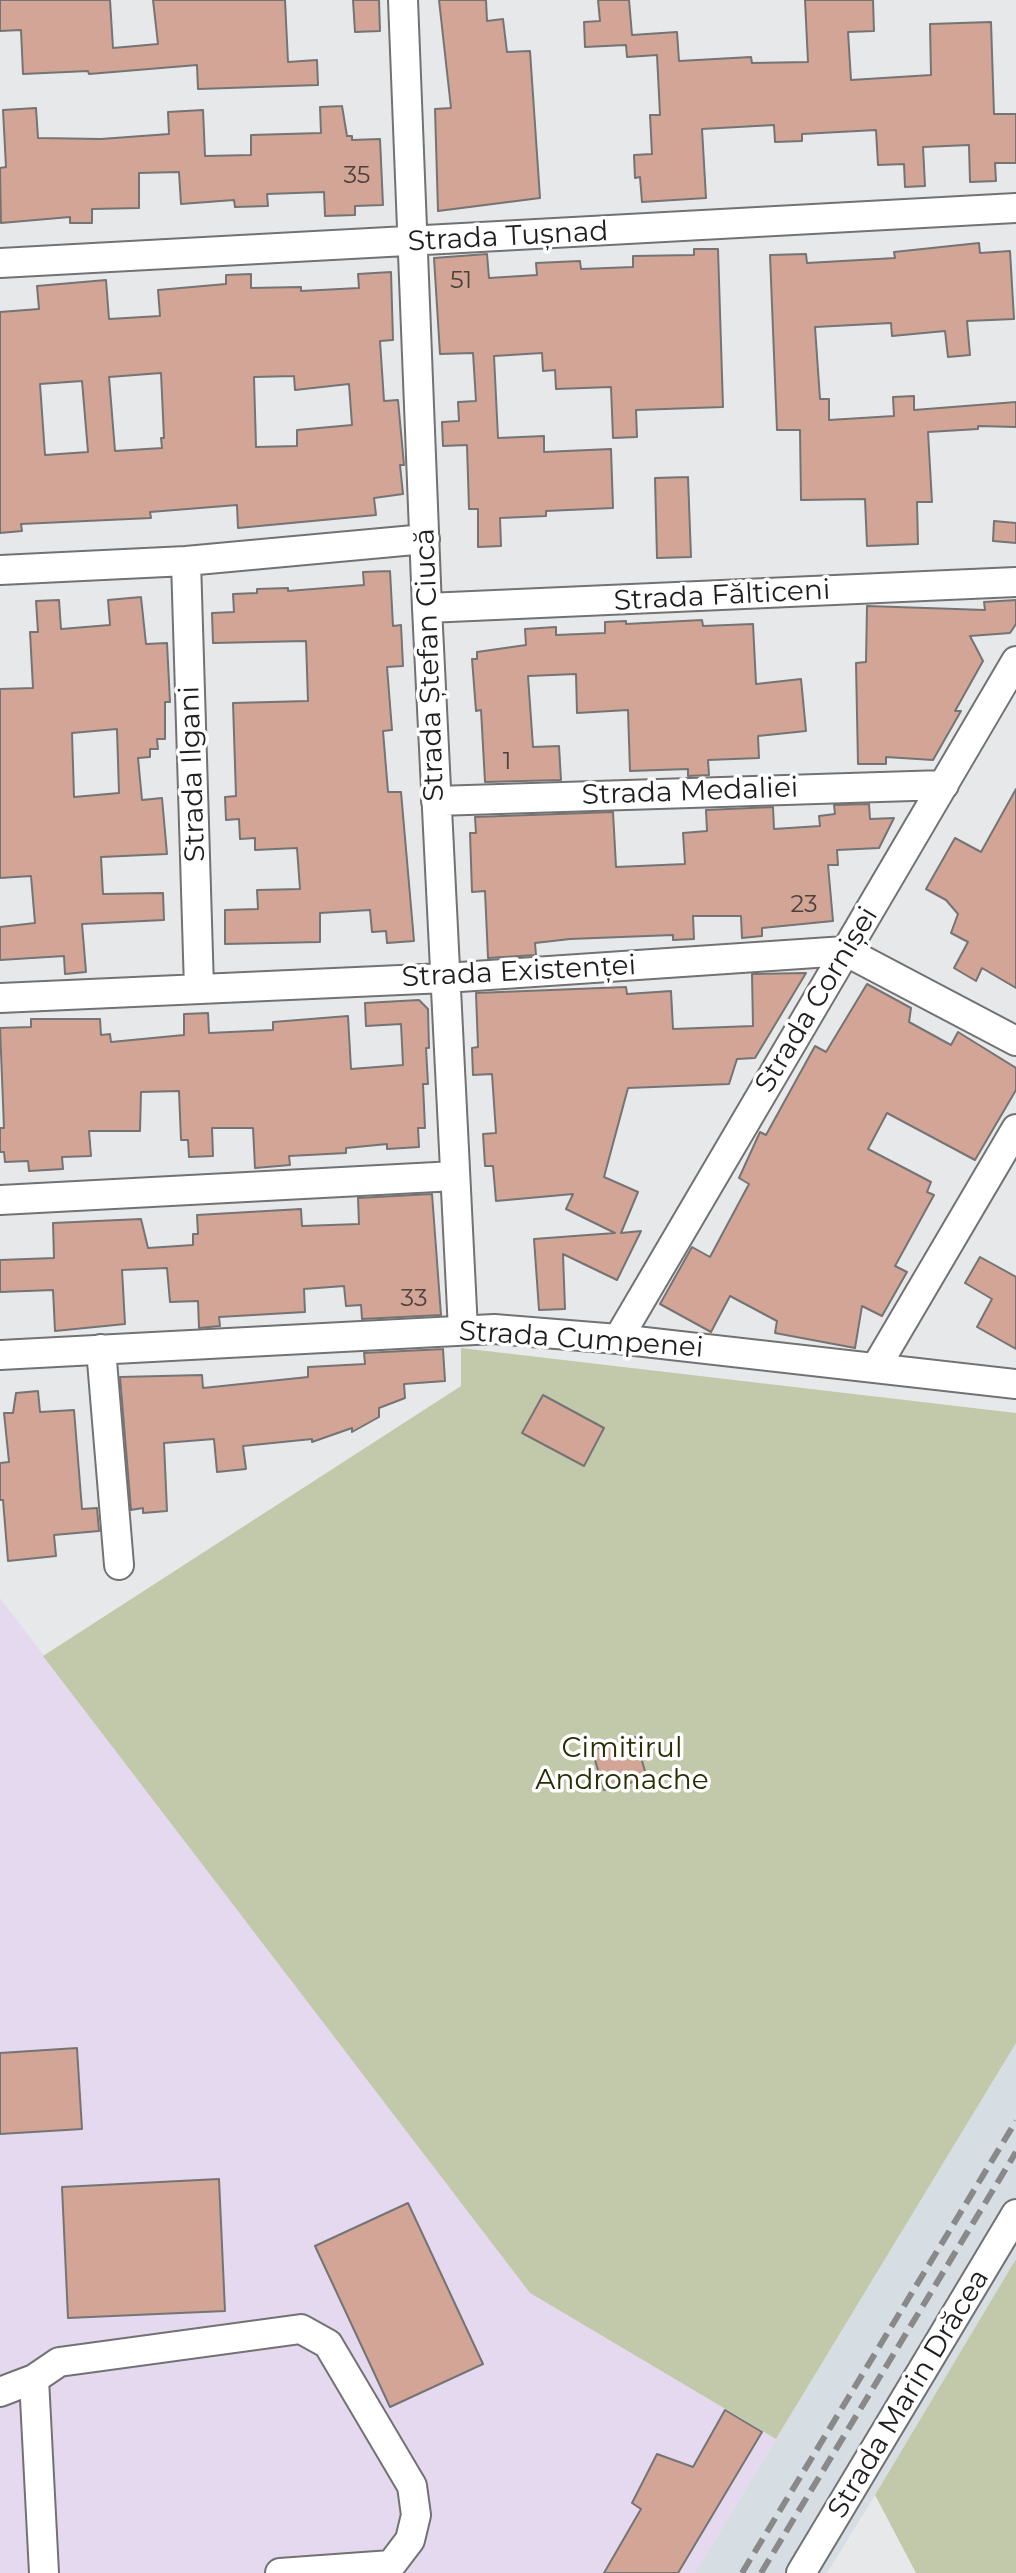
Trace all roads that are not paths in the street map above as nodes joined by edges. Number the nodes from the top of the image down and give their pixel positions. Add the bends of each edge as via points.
1 (403, 0) edge
2 (1016, 208) edge
3 (411, 242) junction
4 (0, 263) edge
5 (425, 539) junction
6 (186, 561) junction
7 (0, 570) edge
8 (1016, 582) edge
9 (427, 608) junction
10 (1016, 661) edge
11 (944, 785) junction
12 (436, 801) junction
13 (845, 951) junction
14 (445, 978) junction
15 (199, 988) junction
16 (0, 998) edge
17 (1016, 1041) edge
18 (1016, 1129) edge
19 (455, 1176) junction
20 (0, 1200) edge
21 (463, 1330) junction
22 (618, 1339) junction
23 (101, 1349) junction
24 (0, 1355) edge
25 (876, 1367) junction
26 (1016, 1384) edge
27 (119, 1565) dead end
28 (1016, 2214) edge
29 (34, 2379) junction
30 (0, 2392) edge
31 (44, 2573) edge
32 (280, 2573) edge
33 (801, 2573) edge

1 - 3 street, Strada Ștefan Ciucă
2 - 3 street, Strada Tușnad
3 - 4 street, Strada Tușnad
3 - 5 street, Strada Ștefan Ciucă
5 - 6 street
5 - 9 street, Strada Ștefan Ciucă
6 - 7 street
6 - 15 street, Strada Ilgani
8 - 9 street, Strada Fălticeni
9 - 12 street, Strada Ștefan Ciucă
10 - 11 street, Strada Cornișei
11 - 12 street, Strada Medaliei
11 - 13 street, Strada Cornișei
12 - 14 street, Strada Ștefan Ciucă
13 - 14 street, Strada Existenței
13 - 17 street
13 - 22 street, Strada Cornișei
14 - 15 street, Strada Existenței
14 - 19 street, Strada Ștefan Ciucă
15 - 16 street, Strada Existenței
18 - 25 street
19 - 20 street
19 - 21 street, Strada Ștefan Ciucă
21 - 22 street, Strada Cumpenei
21 - 23 street, Strada Cumpenei
22 - 25 street, Strada Cumpenei
23 - 24 street, Strada Cumpenei
23 - 27 street
25 - 26 street, Strada Cumpenei
28 - 33 street, Strada Marin Drăcea
29 - 30 street
29 - 31 street
29 - 32 street via 59,2362 301,2329 328,2344 412,2486 416,2515 410,2540 391,2565

